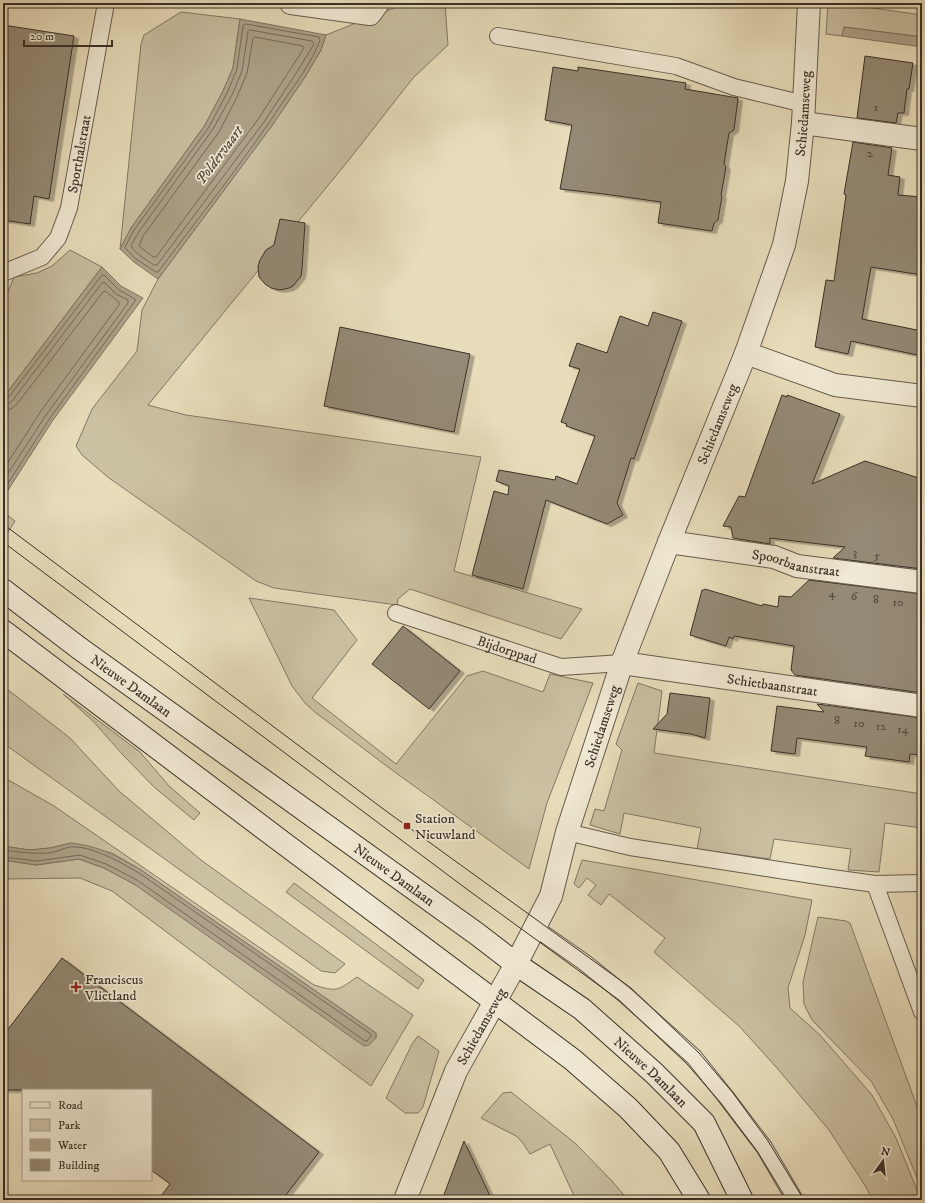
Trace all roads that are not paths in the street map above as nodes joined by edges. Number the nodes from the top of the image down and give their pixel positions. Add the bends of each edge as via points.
1 (106, 3) edge
2 (291, 3) edge
3 (378, 3) edge
4 (809, 3) edge
5 (498, 36) dead end
6 (803, 114) junction
7 (922, 139) edge
8 (3, 273) edge
9 (746, 353) junction
10 (922, 396) edge
11 (669, 542) junction
12 (922, 582) edge
13 (3, 590) edge
14 (396, 613) dead end
15 (3, 631) edge
16 (622, 663) junction
17 (922, 706) edge
18 (567, 832) junction
19 (922, 883) edge
20 (875, 884) junction
21 (534, 927) junction
22 (516, 964) junction
23 (494, 1001) junction
24 (922, 1012) edge
25 (405, 1200) edge
26 (699, 1200) edge
27 (742, 1200) edge
28 (795, 1200) edge

1 - 8 lane, Sporthalstraat via 69,208 58,238 42,258
2 - 3 street via 370,14
4 - 6 street, Schiedamseweg
5 - 6 lane via 676,66
6 - 7 street
6 - 9 street, Schiedamseweg via 797,181 784,245
9 - 10 street via 835,385
9 - 11 street, Schiedamseweg
11 - 12 street, Spoorbaanstraat via 774,557 797,566
11 - 16 street, Schiedamseweg
13 - 22 street, Nieuwe Damlaan via 78,648
14 - 16 lane, Bijdorppad via 561,667
15 - 23 street
16 - 17 street, Schietbaanstraat
16 - 18 street, Schiedamseweg
18 - 20 lane via 630,847
18 - 21 street, Schiedamseweg via 550,896
19 - 20 lane
20 - 24 lane
21 - 22 street, Schiedamseweg
21 - 28 lane via 625,995 694,1057 764,1147
22 - 23 street, Schiedamseweg
22 - 27 street, Nieuwe Damlaan via 599,1023 704,1123
23 - 25 street, Schiedamseweg via 456,1072
23 - 26 street via 573,1060 628,1108 669,1151

